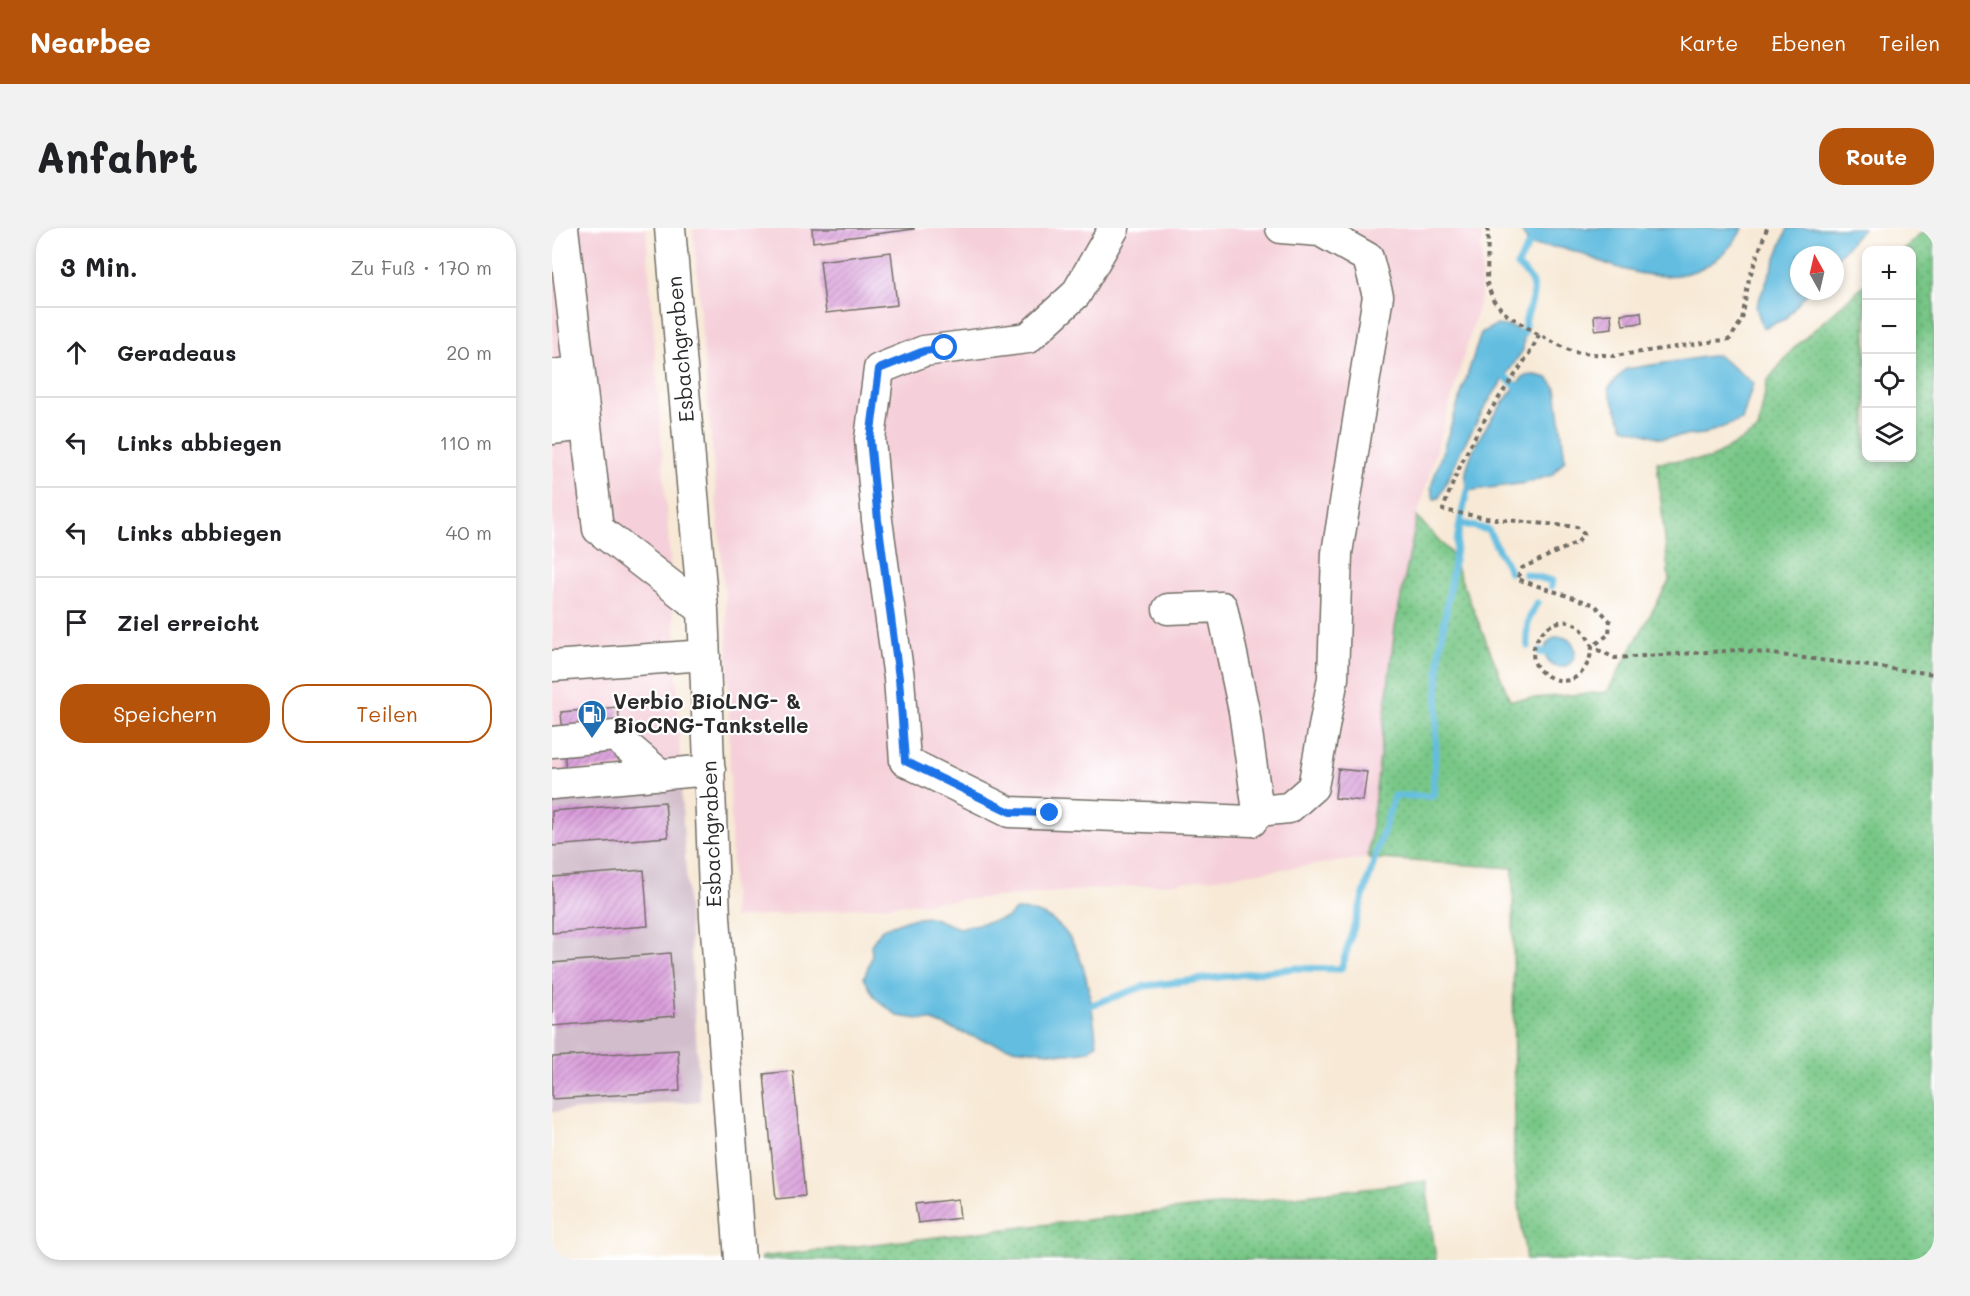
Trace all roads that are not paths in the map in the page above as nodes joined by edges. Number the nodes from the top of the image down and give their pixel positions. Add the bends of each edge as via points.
1 (563, 228) edge
2 (670, 228) edge
3 (1114, 228) edge
4 (1281, 228) edge
5 (564, 338) edge
6 (552, 400) edge
7 (585, 425) junction
8 (552, 429) edge
9 (1168, 609) dead end
10 (703, 610) junction
11 (705, 655) junction
12 (552, 666) edge
13 (552, 742) edge
14 (710, 770) junction
15 (661, 775) junction
16 (552, 784) edge
17 (1258, 811) junction
18 (740, 1260) edge

1 - 5 street
2 - 10 street, Esbachgraben
3 - 17 street via 1076,294 1028,338 924,351 879,369 870,439 899,678 905,761 1010,812 1252,821
4 - 17 street via 1320,231 1368,258 1378,296 1337,553 1333,678 1313,787 1290,808
5 - 6 street
5 - 7 street
7 - 8 street
7 - 10 street via 597,530
9 - 17 street via 1222,607 1244,711
10 - 11 street, Esbachgraben
11 - 12 street
11 - 14 street, Esbachgraben
13 - 15 street via 615,736
14 - 15 street
14 - 18 street, Esbachgraben
15 - 16 street

